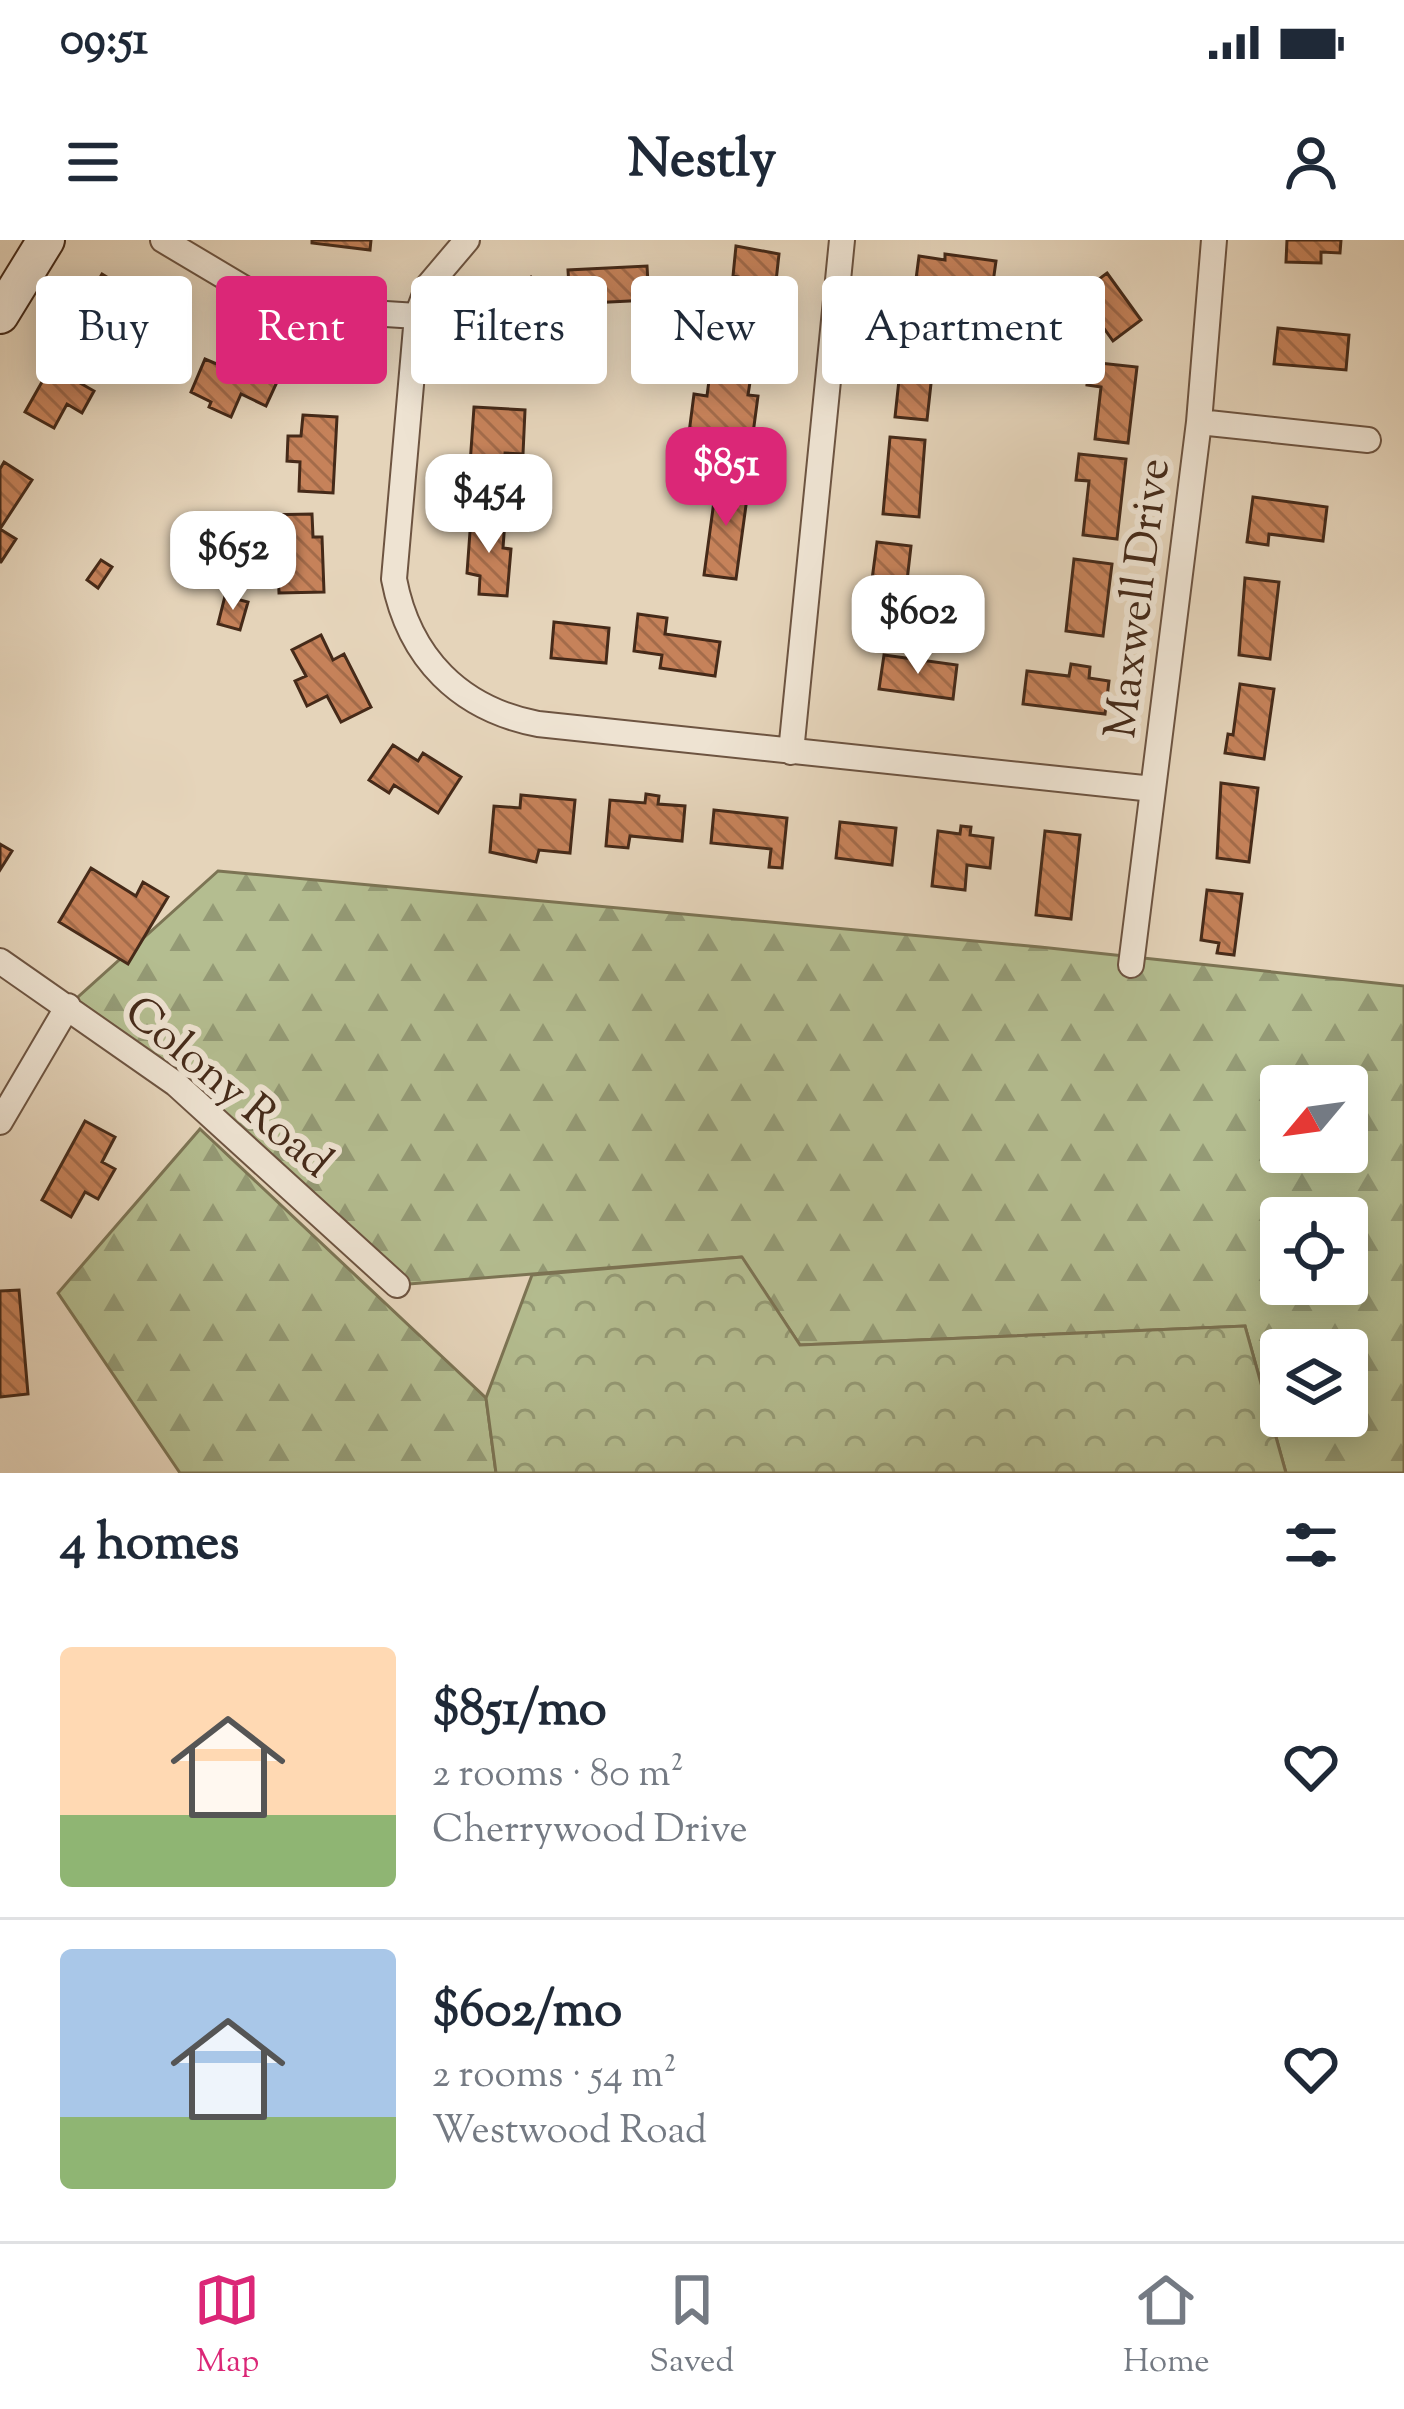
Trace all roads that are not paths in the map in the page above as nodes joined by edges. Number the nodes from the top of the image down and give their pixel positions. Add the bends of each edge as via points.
1 (46, 240) edge
2 (163, 240) edge
3 (467, 240) edge
4 (842, 240) edge
5 (1214, 240) edge
6 (436, 276) edge
7 (3, 303) edge
8 (411, 316) edge
9 (411, 384) edge
10 (1199, 422) junction
11 (1369, 440) dead end
12 (791, 752) junction
13 (1153, 789) junction
14 (0, 961) edge
15 (1132, 965) dead end
16 (68, 1006) junction
17 (0, 1121) edge
18 (397, 1285) dead end

1 - 7 street
2 - 8 street via 247,290 322,310
3 - 6 street
4 - 12 street
5 - 10 street, Maxwell Drive
9 - 12 street via 394,579 408,627 437,672 476,704 518,720
10 - 11 street
10 - 13 street, Maxwell Drive
12 - 13 street
13 - 15 street, Maxwell Drive
14 - 16 street, Colony Road
16 - 17 street
16 - 18 street, Colony Road via 176,1084

